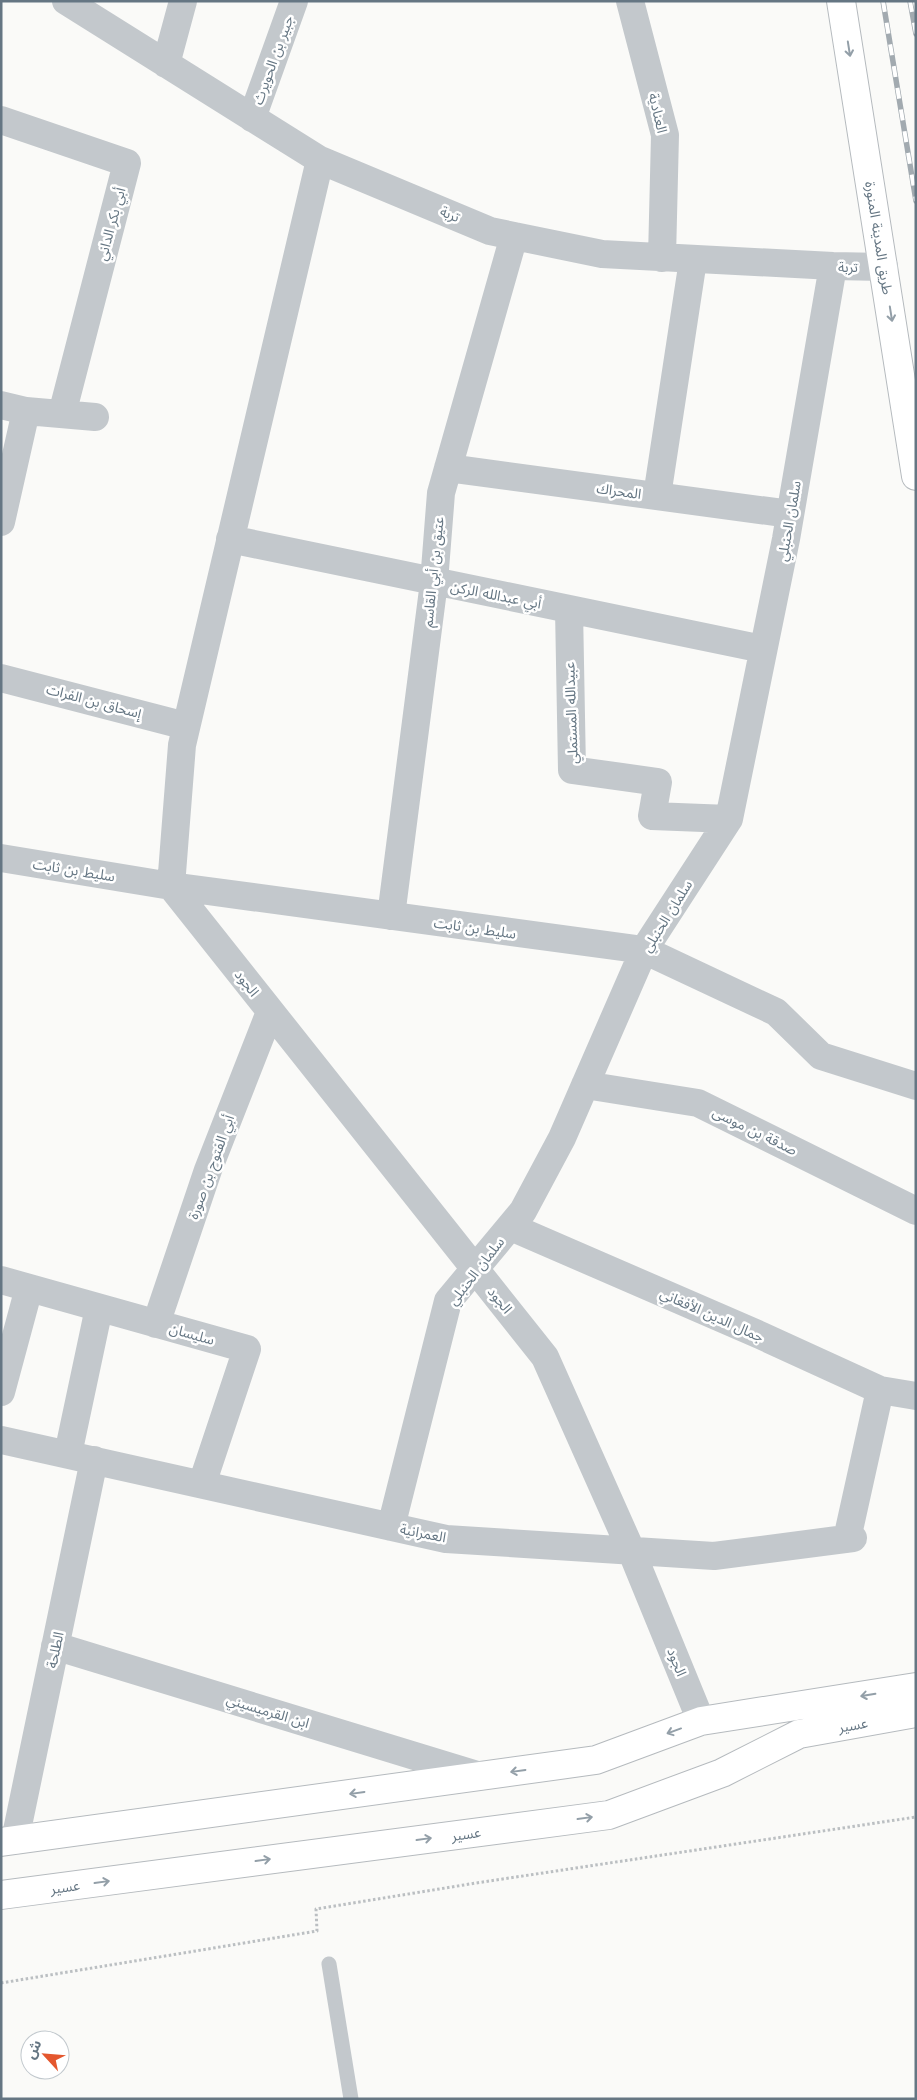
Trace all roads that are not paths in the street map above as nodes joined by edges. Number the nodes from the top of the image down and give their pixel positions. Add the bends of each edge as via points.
1 (66, 1) edge
2 (182, 1) edge
3 (294, 1) edge
4 (630, 1) edge
5 (841, 1) edge
6 (166, 64) junction
7 (252, 118) junction
8 (1, 120) edge
9 (320, 160) junction
10 (514, 236) junction
11 (662, 258) junction
12 (693, 260) junction
13 (833, 266) junction
14 (884, 267) junction
15 (14, 408) edge
16 (62, 414) junction
17 (95, 417) dead end
18 (448, 468) junction
19 (916, 476) edge
20 (657, 496) junction
21 (790, 514) junction
22 (1, 522) edge
23 (230, 540) junction
24 (434, 582) junction
25 (569, 609) junction
26 (763, 649) junction
27 (1, 678) edge
28 (186, 726) junction
29 (729, 819) junction
30 (1, 858) edge
31 (170, 886) junction
32 (391, 916) junction
33 (644, 950) junction
34 (270, 1012) junction
35 (584, 1085) junction
36 (916, 1086) edge
37 (916, 1211) edge
38 (510, 1227) junction
39 (476, 1270) junction
40 (1, 1280) edge
41 (29, 1288) junction
42 (99, 1308) junction
43 (156, 1324) junction
44 (880, 1390) junction
45 (1, 1392) edge
46 (916, 1396) edge
47 (1, 1440) edge
48 (68, 1454) junction
49 (94, 1460) junction
50 (202, 1484) junction
51 (391, 1527) junction
52 (631, 1550) junction
53 (55, 1646) junction
54 (916, 1687) edge
55 (916, 1714) edge
56 (701, 1721) junction
57 (480, 1776) junction
58 (8, 1841) edge
59 (1, 1895) edge
60 (329, 1964) dead end
61 (351, 2099) edge

1 - 6 street, تربة
2 - 6 street
3 - 7 street, جبير بن الحويرث
4 - 11 street, العنادية via 665,135
5 -> 14 main road, طريق المدينة المنورة
6 - 7 street, تربة
7 - 9 street, تربة
8 - 16 street, أبي بكر الداني via 127,163
9 - 10 street, تربة via 490,231
9 - 23 street
10 - 11 street, تربة via 602,254
10 - 18 street, عتيق بن أبي القاسم
11 - 12 street, تربة
12 - 13 street, تربة
12 - 20 street
13 - 14 street, تربة
13 - 21 street, سلمان الحنبلي
14 -> 19 main road, طريق المدينة المنورة
15 - 16 street
15 - 22 street
16 - 17 street
18 - 20 street, المحراك
18 - 24 street, عتيق بن أبي القاسم via 441,493
20 - 21 street, المحراك
21 - 26 street, سلمان الحنبلي
23 - 24 street, أبي عبدالله الركن
23 - 28 street
24 - 25 street, أبي عبدالله الركن
24 - 32 street, عتيق بن أبي القاسم
25 - 26 street, أبي عبدالله الركن
25 - 29 street, عبيدالله المستملي via 572,770 658,782 652,816
26 - 29 street, سلمان الحنبلي
27 - 28 street, إسحاق بن الفرات
28 - 31 street
29 - 33 street, سلمان الحنبلي
30 - 31 street, سليط بن ثابت
31 - 32 street, سليط بن ثابت
31 - 34 street, الجود
32 - 33 street, سليط بن ثابت
33 - 35 street, سلمان الحنبلي
33 - 36 street, سليط بن ثابت via 776,1012 821,1056
34 - 39 street, الجود
34 - 43 street, أبي الفتوح بن صورة via 208,1170
35 - 37 street, صدقة بن موسى via 698,1103
35 - 38 street, سلمان الحنبلي via 562,1138 528,1202
38 - 39 street, سلمان الحنبلي
38 - 44 street, جمال الدين الأفغاني
39 - 51 street, سلمان الحنبلي via 448,1301
39 - 52 street, الجود via 545,1358
40 - 41 street, سليسان
41 - 42 street, سليسان
41 - 45 street
42 - 43 street, سليسان
42 - 48 street
43 - 50 street, سليسان via 247,1349
44 - 46 street, جمال الدين الأفغاني
44 - 52 street, العمرانية via 850,1538 714,1556
47 - 48 street, العمرانية
48 - 49 street, العمرانية
49 - 50 street, العمرانية
49 - 53 street, الطلحة
50 - 51 street, العمرانية
51 - 52 street, العمرانية via 446,1539
52 - 56 street, الجود
53 - 57 street, ابن القرميسيني
53 - 58 street, الطلحة
54 -> 56 main road, عسير
59 -> 55 main road, عسير via 609,1815 722,1773 799,1734
56 -> 57 main road, عسير via 596,1760
57 -> 58 main road, عسير
60 - 61 lane

